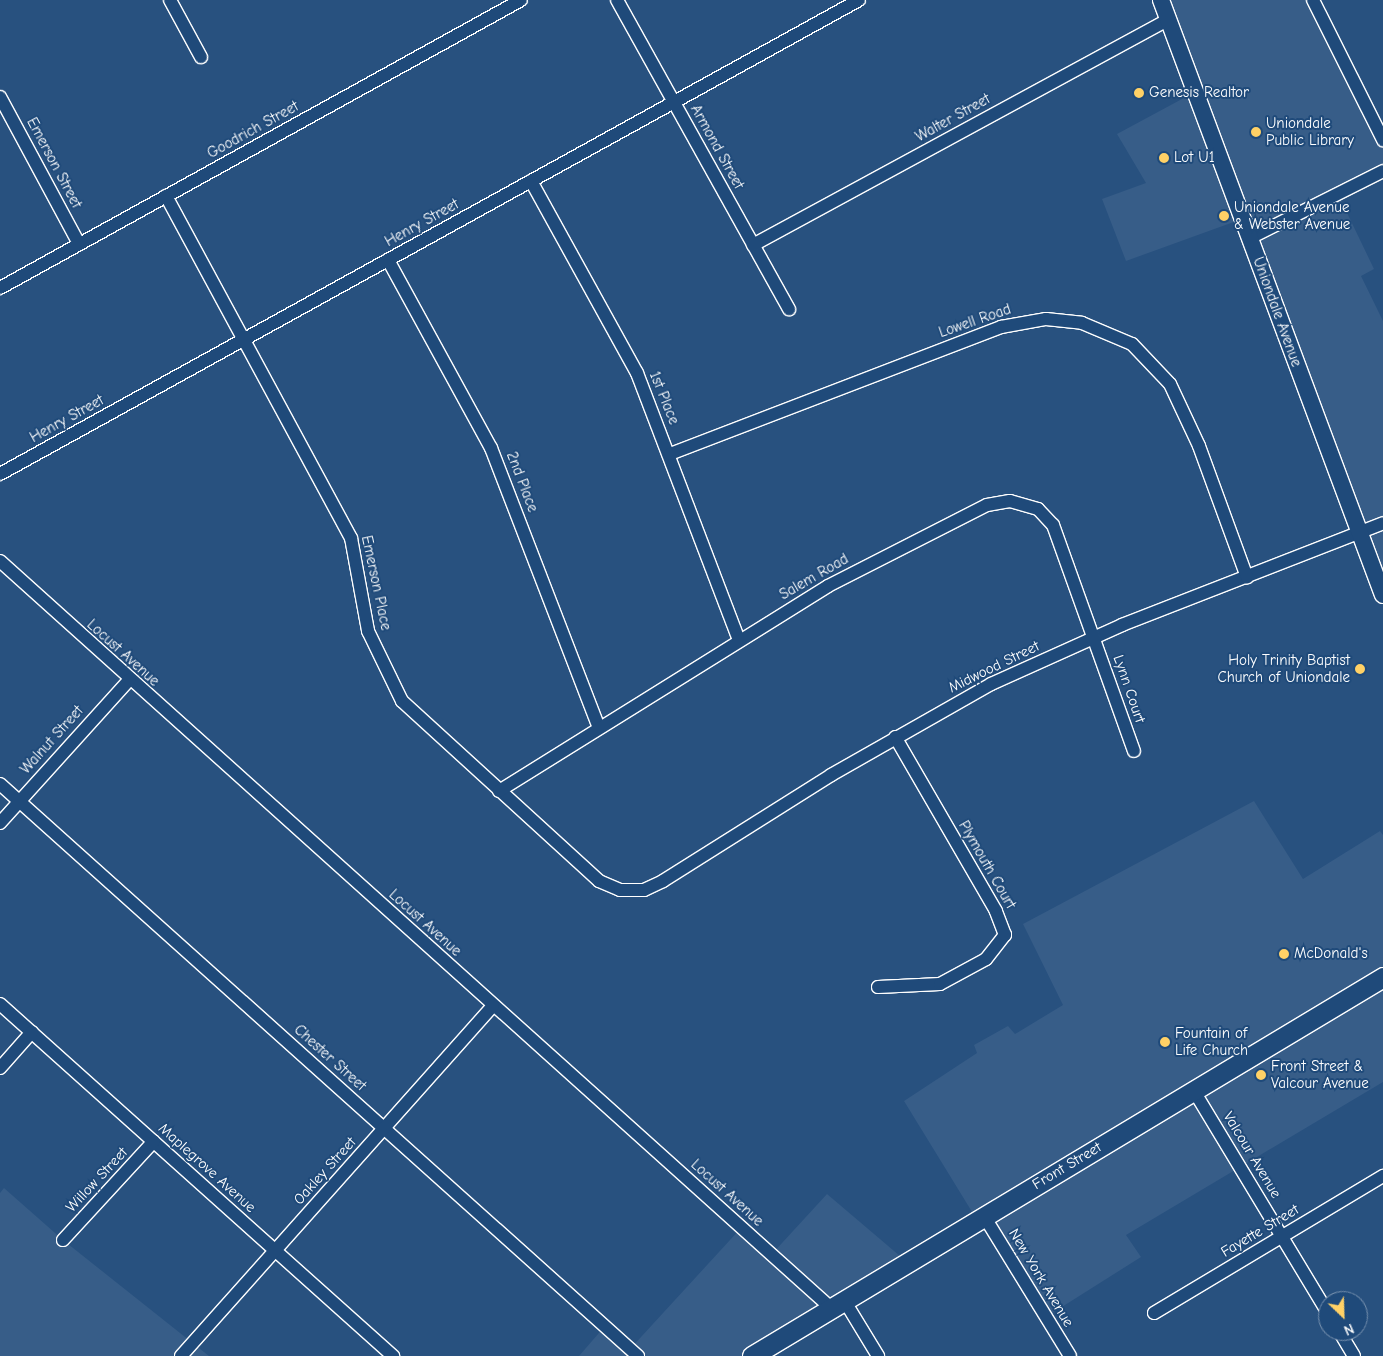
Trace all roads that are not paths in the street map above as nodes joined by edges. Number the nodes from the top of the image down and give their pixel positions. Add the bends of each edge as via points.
1 (170, 0) edge
2 (521, 0) edge
3 (617, 0) edge
4 (860, 0) edge
5 (1161, 0) edge
6 (1313, 0) edge
7 (1168, 20) junction
8 (201, 57) dead end
9 (0, 97) edge
10 (674, 102) junction
11 (1383, 140) edge
12 (1383, 171) edge
13 (531, 182) junction
14 (166, 196) junction
15 (1250, 238) junction
16 (79, 244) junction
17 (753, 245) junction
18 (388, 260) junction
19 (0, 288) edge
20 (789, 309) dead end
21 (244, 339) junction
22 (670, 454) junction
23 (0, 474) edge
24 (1383, 523) edge
25 (1360, 533) junction
26 (0, 561) edge
27 (1247, 576) junction
28 (1383, 595) edge
29 (1094, 638) junction
30 (739, 640) junction
31 (129, 680) junction
32 (599, 728) junction
33 (895, 737) junction
34 (1134, 751) dead end
35 (0, 784) edge
36 (499, 792) junction
37 (19, 802) junction
38 (0, 823) edge
39 (644, 890) joint
40 (1383, 977) edge
41 (878, 987) dead end
42 (0, 1004) edge
43 (493, 1006) junction
44 (32, 1032) junction
45 (0, 1068) edge
46 (1194, 1091) junction
47 (385, 1129) junction
48 (154, 1142) junction
49 (1383, 1176) edge
50 (984, 1216) junction
51 (1282, 1236) junction
52 (63, 1240) dead end
53 (276, 1250) junction
54 (1318, 1296) edge
55 (837, 1304) junction
56 (1154, 1313) dead end
57 (1345, 1341) edge
58 (181, 1356) edge
59 (393, 1356) edge
60 (638, 1356) edge
61 (752, 1356) edge
62 (878, 1356) edge
63 (1070, 1356) edge
64 (1354, 1356) edge

1 - 8 street
2 - 14 street, Goodrich Street
3 - 10 street, Armond Street
4 - 10 street, Henry Street
5 - 7 main road, Uniondale Avenue
6 - 11 street
7 - 15 main road, Uniondale Avenue
7 - 17 street, Walter Street
9 - 16 street, Emerson Street
10 - 13 street, Henry Street
10 - 17 street, Armond Street
12 - 15 street
13 - 18 street, Henry Street
13 - 22 street, 1st Place via 637,373
14 - 16 street, Goodrich Street
14 - 21 street, Emerson Place
15 - 25 main road, Uniondale Avenue
16 - 19 street, Goodrich Street
17 - 20 street, Armond Street
18 - 21 street, Henry Street
18 - 32 street, 2nd Place via 491,448
21 - 23 street, Henry Street
21 - 36 street, Emerson Place via 351,538 368,631 389,680 418,719
22 - 27 street, Lowell Road via 1001,327 1046,318 1082,323 1132,344 1170,384 1199,446
22 - 30 street, 1st Place
24 - 25 street, Midwood Street
25 - 27 street, Midwood Street
25 - 28 main road, Uniondale Avenue
26 - 31 street, Locust Avenue
27 - 29 street, Midwood Street
29 - 30 street, Salem Road via 1053,526 1038,510 1010,501 987,505 899,547
29 - 33 street, Midwood Street via 991,684
29 - 34 street, Lynn Court
30 - 32 street, Salem Road
31 - 37 street, Walnut Street
31 - 43 street, Locust Avenue
32 - 36 street, Salem Road
33 - 39 street, Midwood Street
33 - 41 street, Plymouth Court via 996,911 1005,935 986,959 940,984
35 - 37 street, Chester Street
36 - 39 street, Emerson Place via 599,881 620,890
37 - 38 street, Walnut Street
37 - 47 street, Chester Street
40 - 46 main road, Front Street
42 - 44 street, Maplegrove Avenue
43 - 47 street, Oakley Street
43 - 55 street, Locust Avenue
44 - 45 street
44 - 48 street, Maplegrove Avenue
46 - 50 main road, Front Street
46 - 51 street, Valcour Avenue
47 - 53 street, Oakley Street
47 - 60 street, Chester Street
48 - 52 street, Willow Street
48 - 53 street, Maplegrove Avenue
49 - 51 street, Fayette Street
50 - 55 main road, Front Street
50 - 63 street, New York Avenue
51 - 54 street, Valcour Avenue
51 - 56 street, Fayette Street
53 - 58 street, Oakley Street
53 - 59 street, Maplegrove Avenue
55 - 61 main road, Front Street
55 - 62 street, Locust Avenue
57 - 64 street

